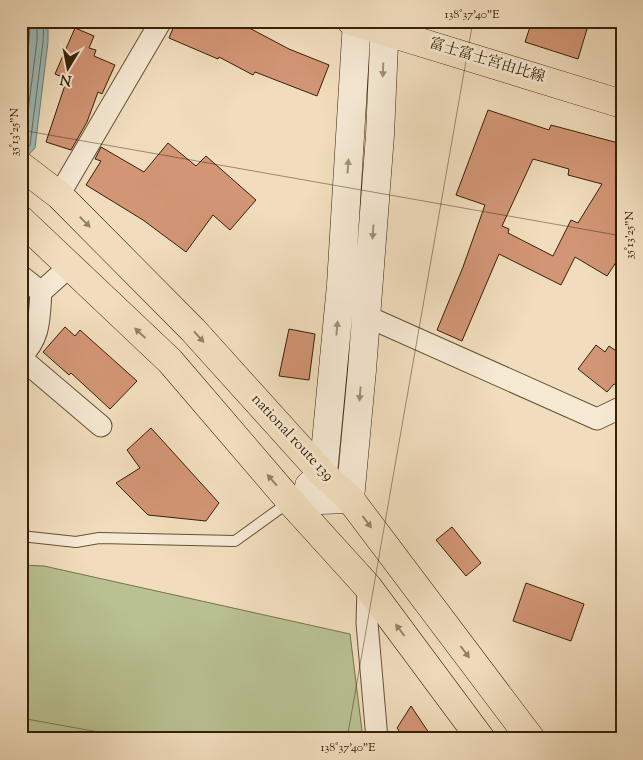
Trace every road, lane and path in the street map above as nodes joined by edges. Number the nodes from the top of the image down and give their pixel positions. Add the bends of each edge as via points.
1 (161, 21) edge
2 (355, 22) edge
3 (385, 26) edge
4 (622, 104) edge
5 (21, 166) edge
6 (54, 192) junction
7 (21, 220) edge
8 (70, 266) junction
9 (21, 276) edge
10 (40, 292) junction
11 (366, 316) junction
12 (21, 357) edge
13 (622, 407) edge
14 (101, 426) dead end
15 (323, 474) junction
16 (350, 499) junction
17 (290, 501) junction
18 (21, 536) edge
19 (368, 587) junction
20 (377, 739) edge
21 (482, 739) edge
22 (531, 739) edge

1 - 6 street
2 - 3 main road, 富士富士宮由比線
15 -> 2 street via 341,284
3 - 4 main road, 富士富士宮由比線
3 -> 11 street
5 - 6 main road, national route 139
6 -> 15 main road, national route 139 via 193,330
7 - 8 main road
8 - 10 street
17 -> 8 main road via 170,361
9 - 10 street
10 - 12 street via 38,328
11 - 13 street via 597,419
11 -> 16 street
12 - 14 street
15 - 16 main road, national route 139
15 - 17 street
16 - 17 street
16 -> 22 main road, national route 139
17 - 18 lane via 235,541 99,538 76,542
17 - 19 main road
19 - 20 street via 367,623
21 -> 19 main road

